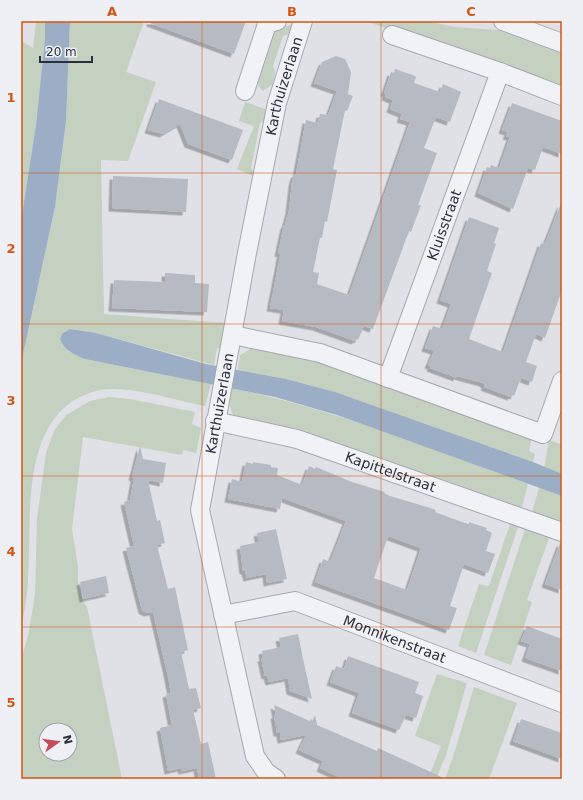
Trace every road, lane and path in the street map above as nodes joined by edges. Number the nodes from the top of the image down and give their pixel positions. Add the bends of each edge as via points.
1 (277, 21) edge
2 (302, 21) edge
3 (503, 21) edge
4 (392, 35) dead end
5 (562, 43) edge
6 (500, 72) junction
7 (245, 91) dead end
8 (562, 96) edge
9 (232, 343) junction
10 (388, 378) junction
11 (562, 381) edge
12 (215, 422) junction
13 (562, 532) edge
14 (223, 616) junction
15 (562, 702) edge
16 (276, 779) edge

1 - 7 street via 267,24
2 - 9 street, Karthuizerlaan via 277,103
3 - 5 street
4 - 6 street
6 - 8 street
6 - 10 street, Kluisstraat
9 - 10 street via 320,353
9 - 12 street, Karthuizerlaan
10 - 11 street via 543,434
12 - 13 street, Kapittelstraat via 297,439
12 - 14 street, Karthuizerlaan via 200,510
14 - 15 street, Monnikenstraat via 295,601
14 - 16 street, Karthuizerlaan via 255,756 266,772

